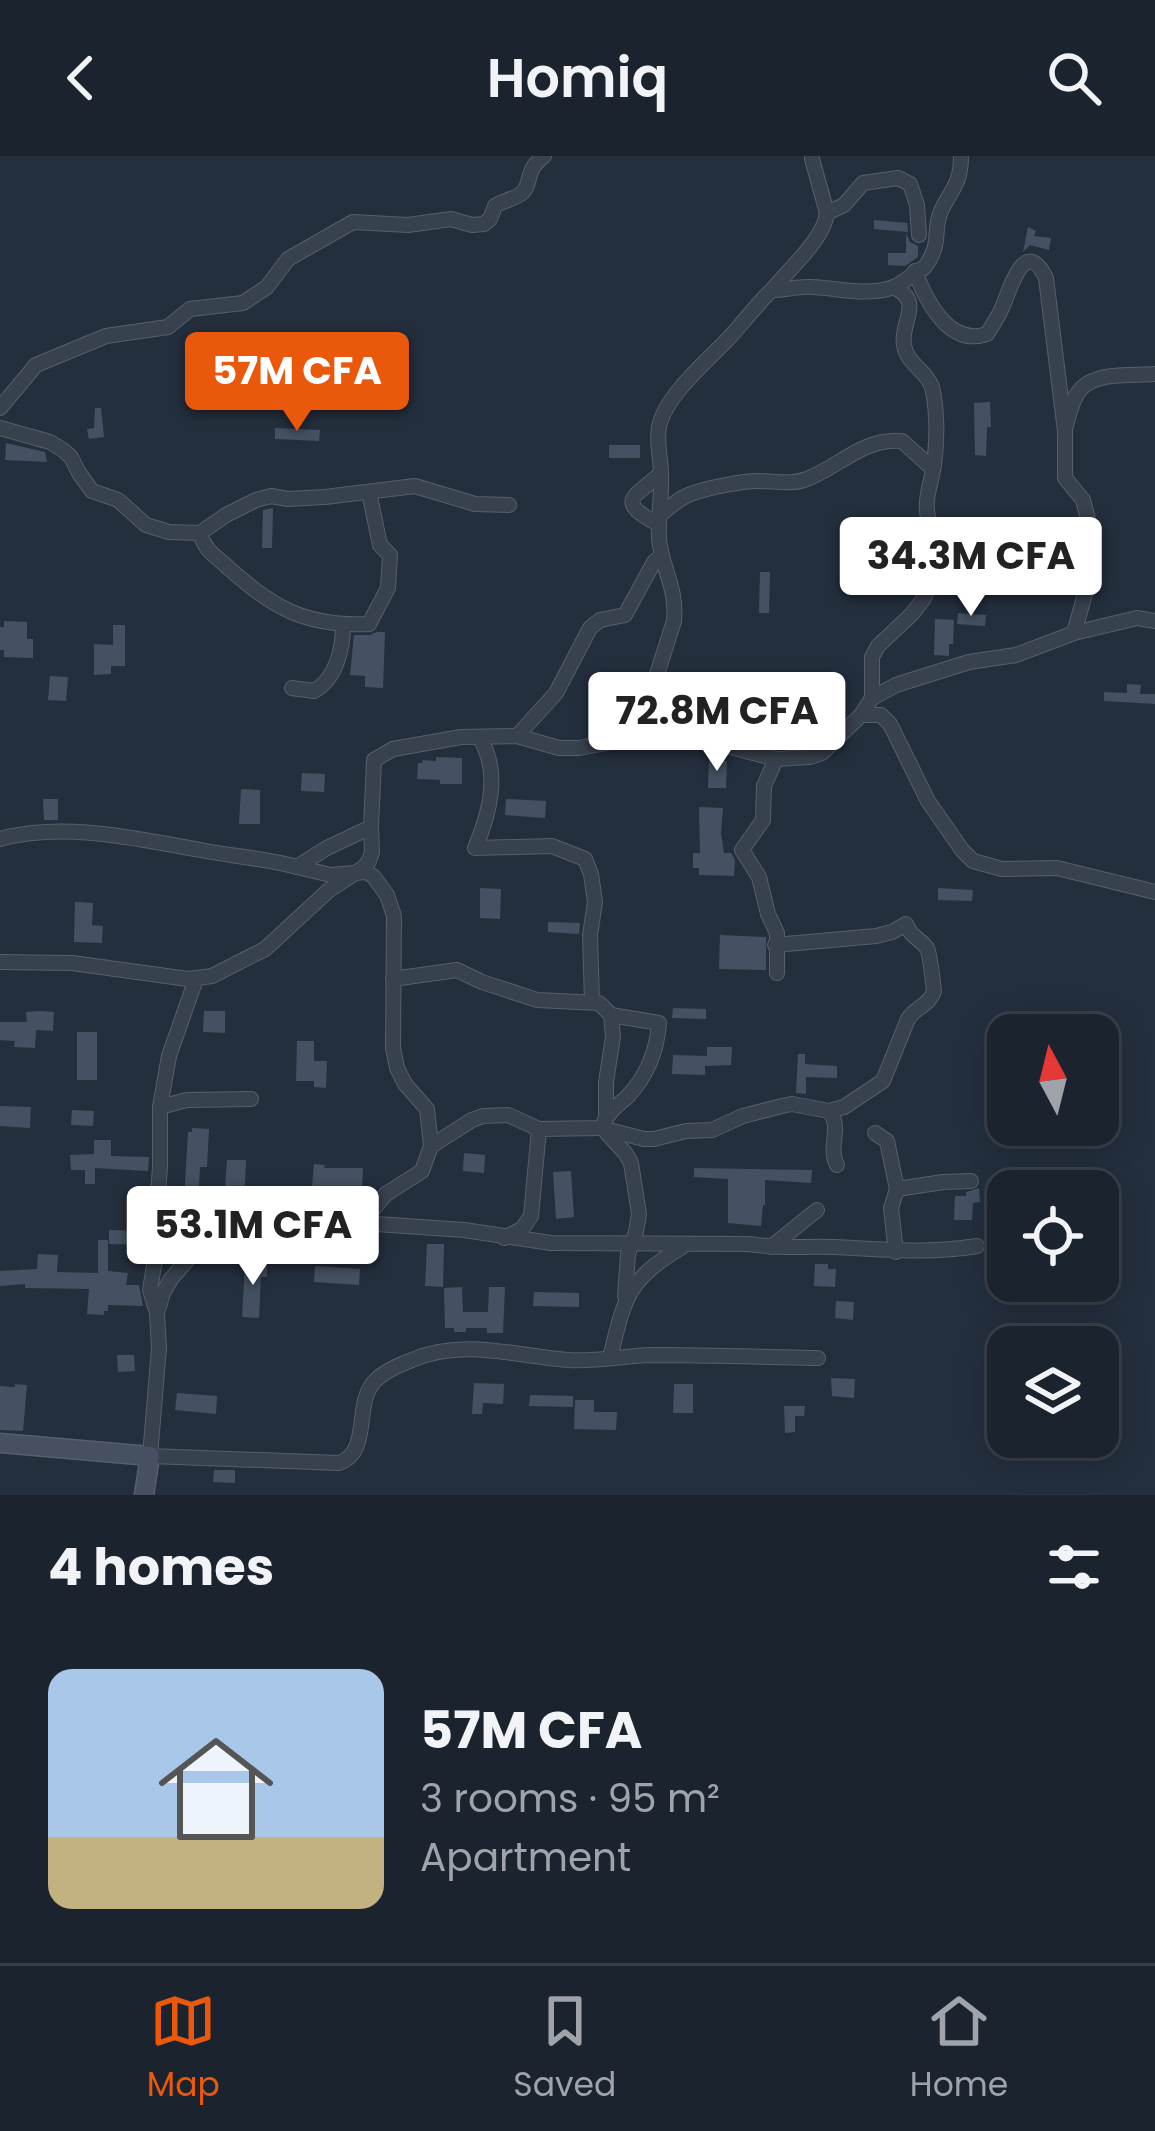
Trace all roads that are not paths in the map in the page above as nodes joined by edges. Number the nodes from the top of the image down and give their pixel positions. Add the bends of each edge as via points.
1 (544, 156) edge
2 (961, 156) edge
3 (812, 159) dead end
4 (827, 213) junction
5 (919, 235) dead end
6 (915, 271) junction
7 (895, 288) junction
8 (772, 290) junction
9 (1155, 374) edge
10 (0, 408) edge
11 (0, 428) edge
12 (1065, 431) junction
13 (933, 469) junction
14 (661, 473) junction
15 (369, 492) junction
16 (509, 505) dead end
17 (660, 519) junction
18 (200, 533) junction
19 (661, 556) junction
20 (1155, 621) edge
21 (343, 625) junction
22 (1074, 632) junction
23 (292, 688) dead end
24 (872, 698) junction
25 (861, 716) junction
26 (517, 736) junction
27 (479, 737) junction
28 (637, 737) junction
29 (776, 759) junction
30 (371, 827) junction
31 (0, 839) edge
32 (326, 849) junction
33 (297, 867) junction
34 (352, 874) junction
35 (331, 875) junction
36 (1155, 892) edge
37 (775, 945) junction
38 (0, 962) edge
39 (777, 973) dead end
40 (196, 979) junction
41 (393, 979) junction
42 (592, 1002) junction
43 (611, 1015) junction
44 (251, 1099) dead end
45 (160, 1107) junction
46 (829, 1111) junction
47 (603, 1124) junction
48 (539, 1129) junction
49 (875, 1133) dead end
50 (431, 1146) junction
51 (838, 1165) dead end
52 (971, 1181) dead end
53 (897, 1189) junction
54 (817, 1210) dead end
55 (362, 1223) junction
56 (158, 1233) junction
57 (222, 1233) junction
58 (504, 1238) junction
59 (631, 1242) junction
60 (687, 1244) junction
61 (977, 1246) dead end
62 (771, 1247) junction
63 (896, 1252) junction
64 (152, 1275) junction
65 (171, 1279) junction
66 (626, 1296) junction
67 (157, 1312) junction
68 (610, 1358) junction
69 (818, 1358) dead end
70 (0, 1443) edge
71 (150, 1456) junction
72 (145, 1495) edge

1 - 10 street via 520,195 495,206 484,224 352,223 288,259 243,303 190,309 168,327 106,336 36,365
2 - 6 street via 932,258
3 - 4 street
4 - 5 street via 863,183 898,178 913,188
4 - 8 street via 818,237
6 - 7 street
6 - 12 street via 944,322 976,338 1003,308 1016,270 1028,264 1043,271
7 - 8 street
7 - 13 street via 910,302 904,345 933,388
8 - 14 street via 663,415
9 - 12 street via 1090,382
11 - 18 street via 63,450 92,491 118,500 146,525
12 - 22 street via 1065,478 1089,523 1087,586
13 - 17 street via 902,442 879,441 800,481 748,482 683,497
13 - 24 street via 927,514 943,554 924,598 872,657
14 - 17 street
14 - 17 street via 632,498 634,509
15 - 16 street via 415,487
15 - 18 street via 271,496
15 - 21 street via 380,545 390,555 388,588 369,624
17 - 19 street
18 - 21 street via 251,590 301,616
19 - 26 street via 625,615 590,628 556,693
19 - 28 street via 674,621
20 - 22 street
21 - 23 street via 328,680 314,691
22 - 24 street
24 - 25 street
25 - 29 street via 822,752
25 - 36 street via 874,713 890,724 928,802 973,861 1057,868
26 - 27 street
26 - 28 street via 560,748
27 - 30 street via 381,753
27 - 42 street via 493,774 475,848 552,846 588,865
28 - 29 street via 682,732
29 - 37 street via 764,786 764,820 742,850 763,886
30 - 32 street
30 - 34 street via 369,861
31 - 33 street via 55,832 131,837
32 - 33 street
32 - 35 street
33 - 35 street
34 - 35 street
34 - 40 street via 265,949
34 - 41 street via 373,876 392,906
37 - 39 street
37 - 46 street via 876,936 906,924 928,950 934,991 908,1019 883,1081
38 - 40 street
40 - 45 street
41 - 42 street via 457,970 537,1000
41 - 50 street via 397,1068 427,1109
42 - 43 street
43 - 47 street
43 - 47 street via 659,1023 644,1076
44 - 45 street
45 - 56 street
46 - 47 street via 782,1106 654,1139
46 - 51 street
47 - 48 street
47 - 59 street via 631,1163 639,1214
48 - 50 street via 508,1114 483,1116
48 - 58 street via 531,1216
49 - 53 street via 887,1141
50 - 55 street via 422,1171 386,1194
52 - 53 street
53 - 63 street
54 - 62 street
55 - 57 street
55 - 58 street
56 - 57 street via 205,1216
56 - 64 street
57 - 65 street
58 - 59 street
59 - 60 street
59 - 66 street
60 - 62 street
60 - 66 street
61 - 63 street
62 - 63 street
64 - 65 street
64 - 67 street
65 - 67 street
66 - 68 street
67 - 71 street
68 - 69 street
68 - 71 street via 476,1349 417,1358 374,1381 356,1450 339,1463
70 - 71 street
71 - 72 street

